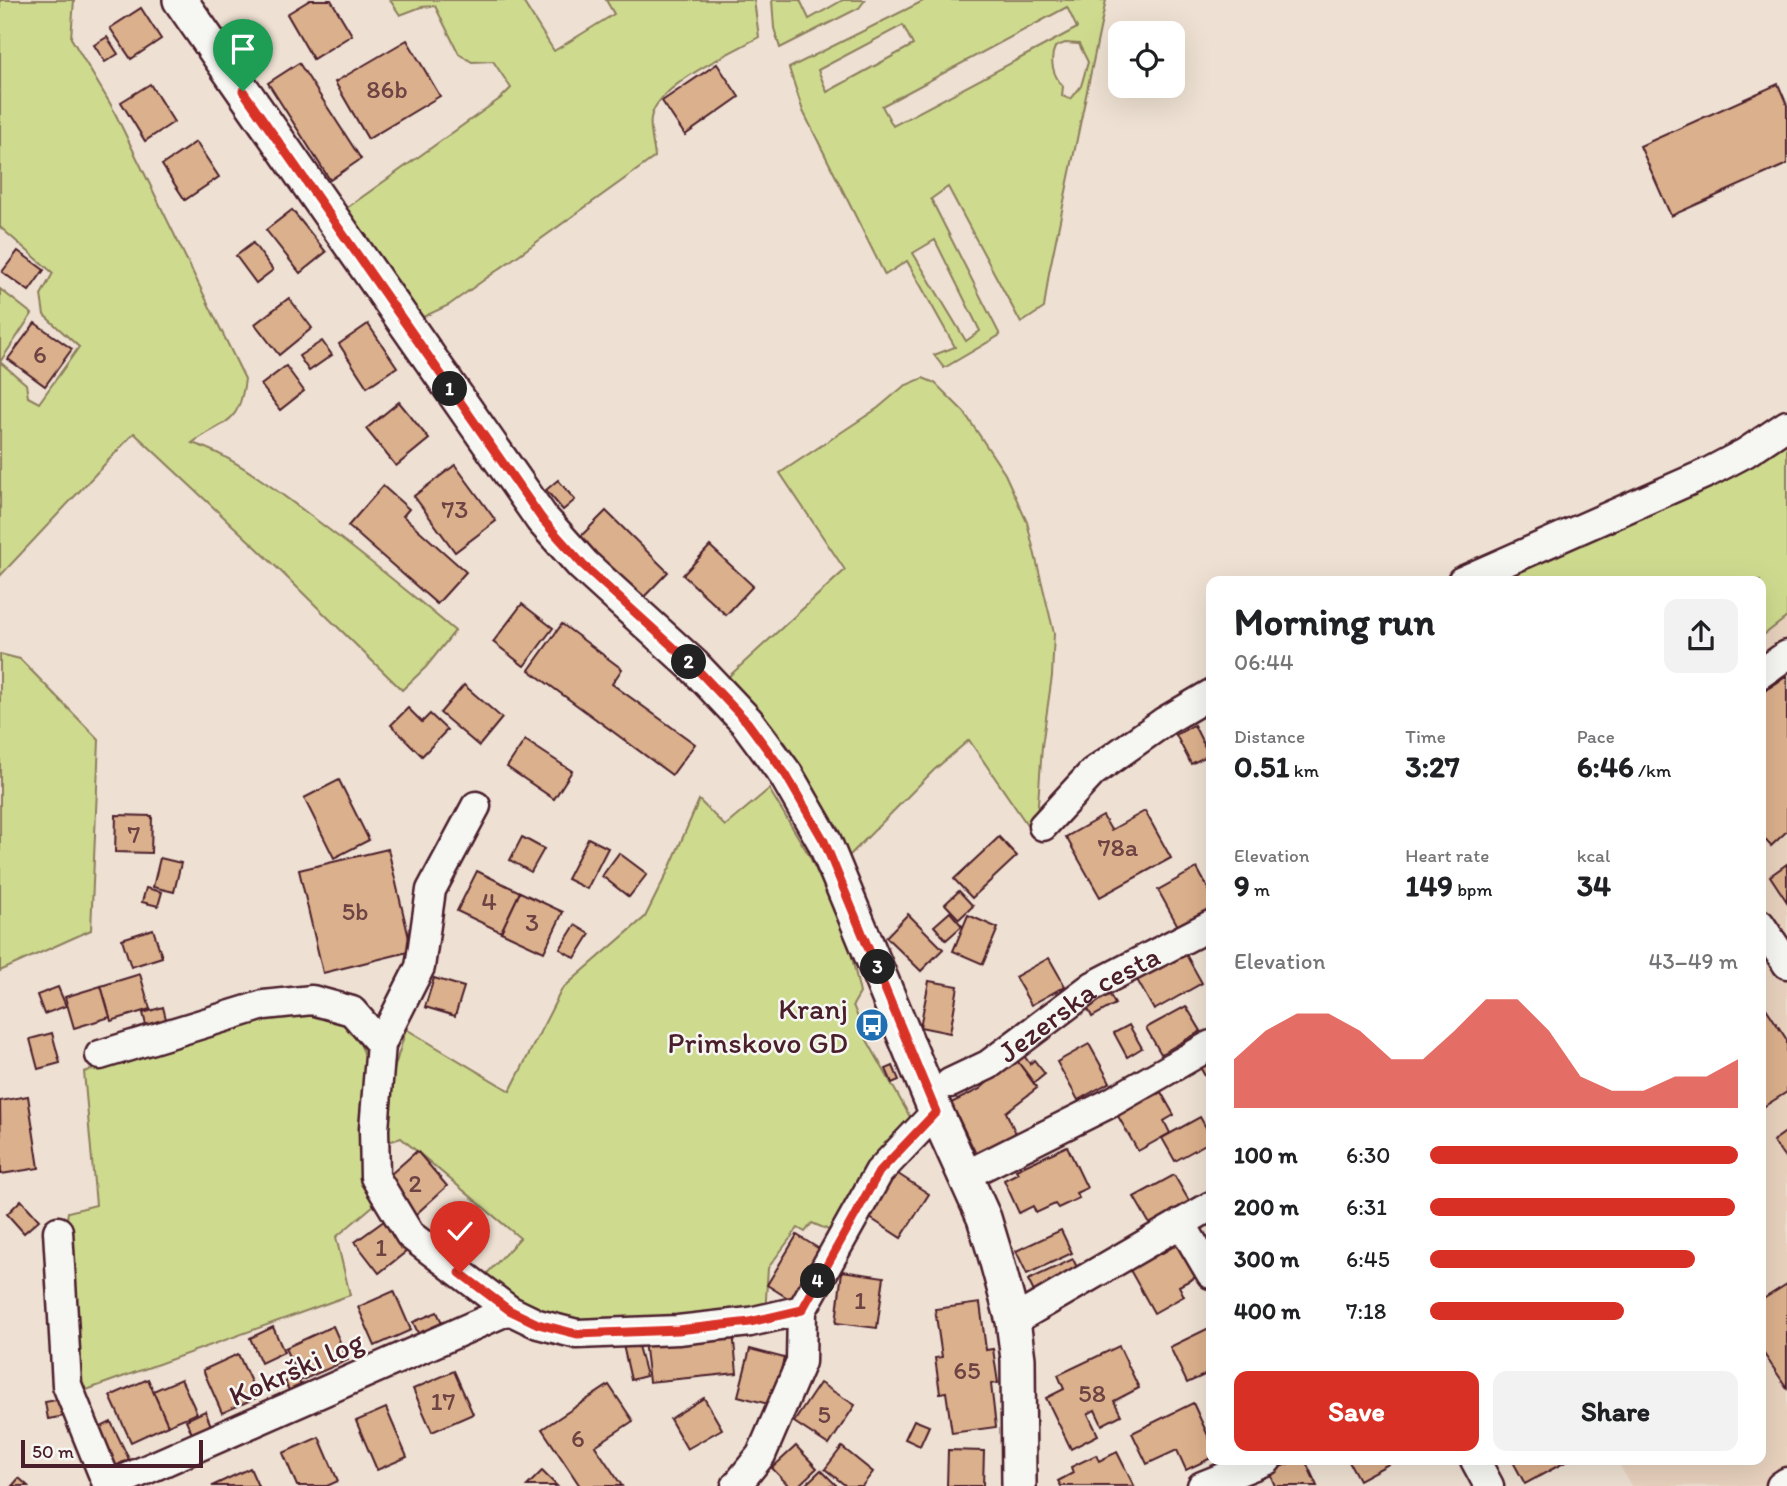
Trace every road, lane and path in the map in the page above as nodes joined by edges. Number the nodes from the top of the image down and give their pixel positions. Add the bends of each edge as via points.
1 (180, 0) edge
2 (1787, 425) edge
3 (1473, 576) edge
4 (1787, 655) edge
5 (1766, 670) edge
6 (1206, 697) edge
7 (476, 806) dead end
8 (1043, 826) dead end
9 (1206, 928) edge
10 (1766, 934) edge
11 (1787, 964) edge
12 (382, 1044) junction
13 (1206, 1048) edge
14 (100, 1055) dead end
15 (943, 1098) junction
16 (966, 1175) junction
17 (1206, 1209) edge
18 (1181, 1223) junction
19 (58, 1231) dead end
20 (1206, 1266) edge
21 (509, 1310) junction
22 (802, 1310) junction
23 (1013, 1321) junction
24 (1254, 1465) edge
25 (1478, 1465) edge
26 (1787, 1482) edge
27 (109, 1486) edge
28 (736, 1486) edge
29 (1019, 1486) edge
30 (1202, 1486) edge
31 (1489, 1486) edge
32 (1781, 1486) edge

1 - 15 street via 542,519 583,565 703,675 747,722 786,775 824,841
2 - 3 street via 1707,473
4 - 5 street
6 - 8 street via 1093,772
7 - 12 street via 431,890 420,967
9 - 15 street, Jezerska cesta via 1093,986
10 - 11 street
12 - 14 street via 352,1011 312,1000 264,1005
12 - 21 street via 374,1129 375,1177 410,1235
13 - 16 street via 1110,1103
15 - 16 street
15 - 22 street via 879,1172
16 - 23 street via 984,1218
17 - 18 street
18 - 20 street
18 - 23 street
19 - 27 street, Kokrški log via 67,1385
21 - 22 street via 538,1324 577,1334 726,1325
21 - 27 street, Kokrški log
22 - 28 street via 802,1362 761,1455
23 - 29 street via 1018,1359
24 - 30 street
25 - 31 street
26 - 32 street

